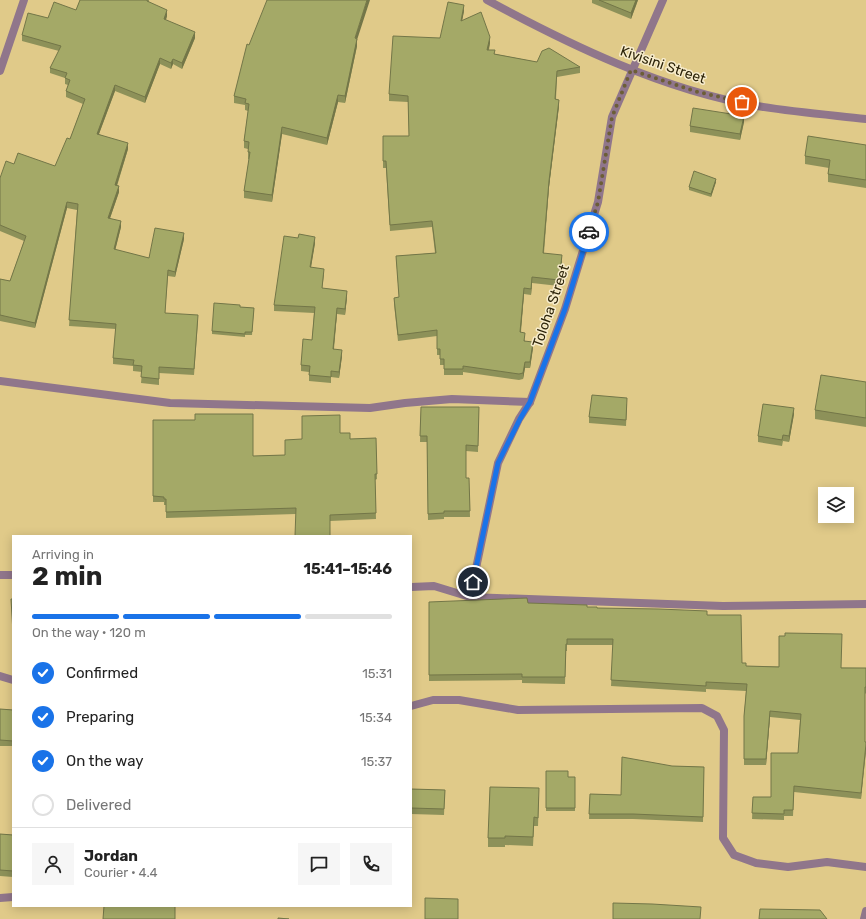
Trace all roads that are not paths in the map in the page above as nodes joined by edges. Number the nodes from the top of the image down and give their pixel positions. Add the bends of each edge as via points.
1 (24, 0) edge
2 (487, 0) edge
3 (662, 0) edge
4 (631, 70) junction
5 (0, 71) edge
6 (866, 119) edge
7 (0, 381) edge
8 (530, 402) junction
9 (0, 575) edge
10 (12, 576) edge
11 (412, 587) edge
12 (470, 597) junction
13 (866, 604) edge
14 (0, 676) edge
15 (12, 680) edge
16 (412, 706) edge
17 (866, 867) edge
18 (12, 897) edge
19 (0, 898) edge
20 (866, 911) edge
21 (864, 919) edge

1 - 5 street
2 - 4 street, Kivisini Street
3 - 4 street, Toloha Street
4 - 6 street, Kivisini Street via 698,92 757,106
4 - 8 street, Toloha Street via 612,117 596,210 565,309
7 - 8 street via 170,403 370,408 452,399
8 - 12 street, Toloha Street via 498,463
9 - 10 street
11 - 12 street via 434,586
12 - 13 street via 723,606
14 - 15 street
16 - 17 street via 433,700 459,700 518,710 702,708 717,716 724,730 723,838 734,855 756,863 788,867 827,862
18 - 19 street
20 - 21 street

